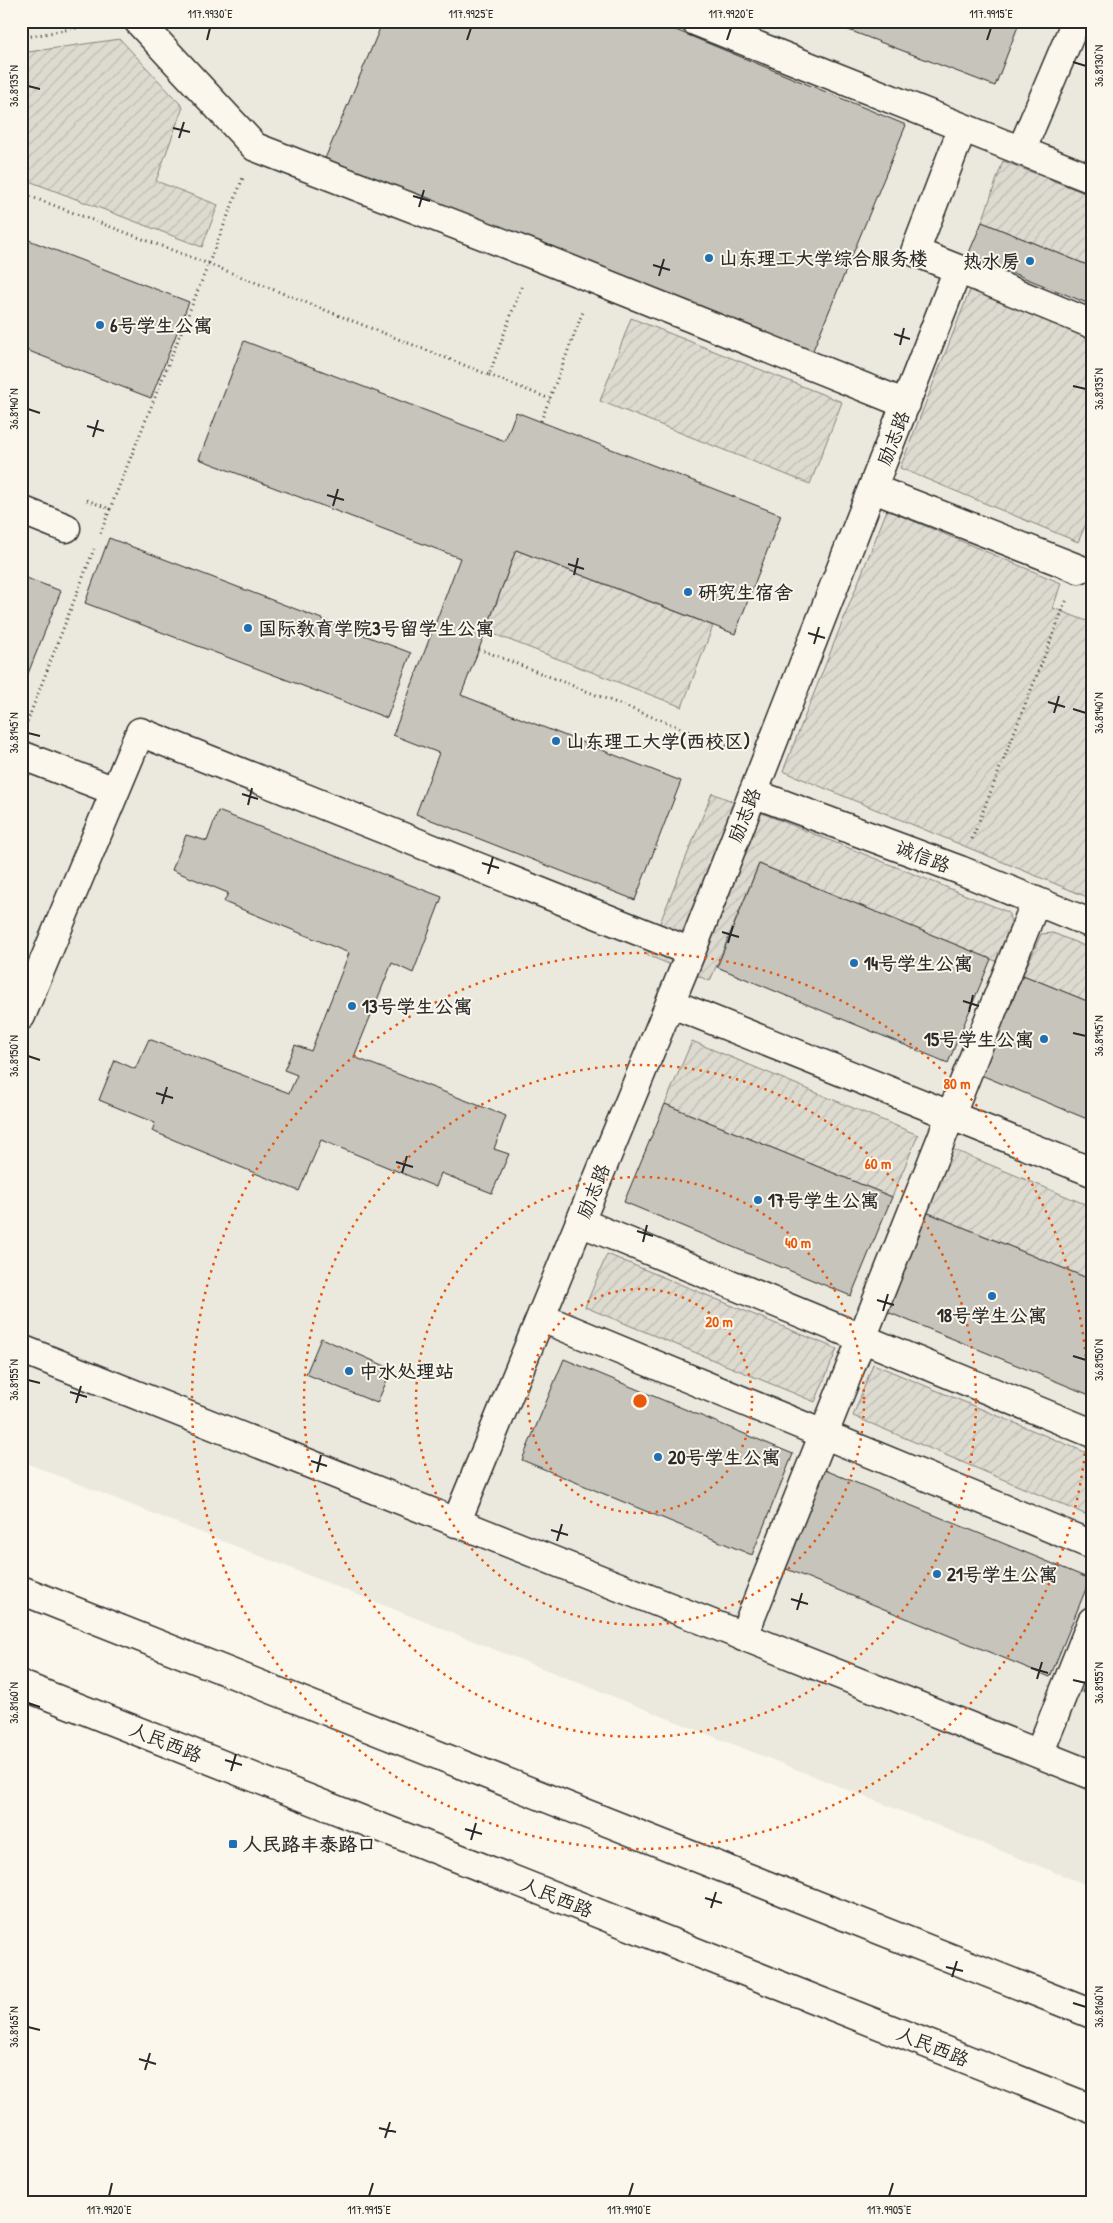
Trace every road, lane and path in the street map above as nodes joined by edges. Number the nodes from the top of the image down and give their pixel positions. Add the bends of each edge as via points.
1 (111, 21) edge
2 (138, 21) edge
3 (696, 21) edge
4 (1076, 21) edge
5 (21, 38) edge
6 (962, 129) junction
7 (255, 147) junction
8 (1021, 151) junction
9 (1092, 179) edge
10 (21, 193) edge
11 (534, 255) junction
12 (209, 264) junction
13 (958, 269) junction
14 (595, 280) junction
15 (1092, 324) edge
16 (489, 375) junction
17 (550, 399) junction
18 (906, 404) junction
19 (541, 421) dead end
20 (874, 489) junction
21 (21, 510) edge
22 (110, 510) dead end
23 (66, 528) joint
24 (1079, 569) joint
25 (479, 649) dead end
26 (26, 723) dead end
27 (21, 755) edge
28 (765, 761) junction
29 (115, 791) junction
30 (753, 793) junction
31 (960, 870) junction
32 (1036, 901) junction
33 (1092, 924) edge
34 (691, 952) junction
35 (670, 1002) junction
36 (21, 1016) edge
37 (950, 1115) junction
38 (1092, 1172) edge
39 (580, 1222) junction
40 (542, 1318) junction
41 (862, 1338) junction
42 (21, 1349) edge
43 (1092, 1433) edge
44 (824, 1434) junction
45 (456, 1523) junction
46 (1092, 1545) edge
47 (21, 1590) edge
48 (1092, 1621) edge
49 (743, 1637) junction
50 (21, 1685) edge
51 (1039, 1754) junction
52 (1092, 1775) edge
53 (1092, 2014) edge
54 (1092, 2109) edge

1 - 5 path
2 - 7 street
3 - 6 street
4 - 8 street
6 - 8 street
6 - 13 street via 915,252
7 - 11 street
7 - 12 path
8 - 9 street
10 - 12 path
11 - 14 street
11 - 16 path
12 - 16 path
12 - 22 path
13 - 15 street
13 - 18 street, 励志路
14 - 17 path
14 - 18 street
16 - 17 path
17 - 19 path
18 - 20 street, 励志路
20 - 24 street
20 - 28 street, 励志路
21 - 23 street
23 - 26 path via 97,541
24 - 31 path
25 - 28 path
27 - 29 street
28 - 30 street, 励志路
29 - 34 street via 140,732
29 - 36 street
30 - 31 street, 诚信路
30 - 34 street, 励志路
31 - 32 street, 诚信路
32 - 33 street, 诚信路
32 - 37 street
34 - 35 street, 励志路
35 - 37 street
35 - 39 street, 励志路
37 - 38 street
37 - 41 street
39 - 40 street, 励志路
39 - 41 street
40 - 44 street
40 - 45 street, 励志路
41 - 43 street
41 - 44 street
42 - 45 street
44 - 46 street
44 - 49 street
45 - 49 street
47 - 53 street
48 - 51 street
49 - 51 street
50 - 54 street, 人民西路
51 - 52 street

